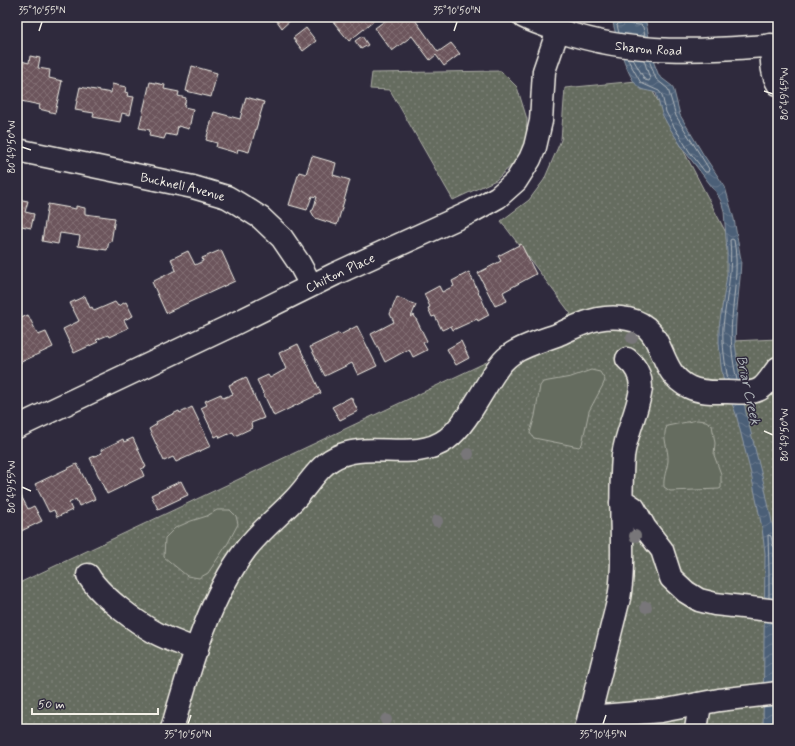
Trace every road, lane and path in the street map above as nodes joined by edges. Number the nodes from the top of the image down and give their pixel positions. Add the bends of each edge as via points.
1 (524, 17) edge
2 (558, 30) junction
3 (774, 45) edge
4 (778, 84) edge
5 (17, 150) edge
6 (311, 285) junction
7 (627, 359) dead end
8 (778, 368) edge
9 (17, 427) edge
10 (621, 503) junction
11 (88, 575) dead end
12 (778, 611) edge
13 (197, 650) junction
14 (778, 693) edge
15 (698, 704) junction
16 (588, 723) edge
17 (172, 729) edge
18 (696, 729) edge

1 - 2 street, Sharon Road
2 - 3 street, Sharon Road via 606,44 644,49 690,50
2 - 6 street, Chilton Place via 544,71 539,134 530,159 511,185 485,205
3 - 4 street via 772,67
5 - 6 street, Bucknell Avenue via 193,187 226,197 248,209 282,238
6 - 9 street, Chilton Place
7 - 10 street via 636,368 641,386 625,446
8 - 13 street via 760,389 714,392 698,390 688,387 672,372 648,328 630,320 606,318 591,321 515,352 501,364 456,430 447,439 413,451 347,453 335,457 319,470 296,498 247,548 236,564 221,590
10 - 12 street via 634,508 645,528 661,547 669,574 681,589 692,596 724,606
10 - 16 street via 621,586
11 - 13 street via 99,590 140,623 160,635
13 - 17 street
14 - 15 street
15 - 16 street
15 - 18 street

